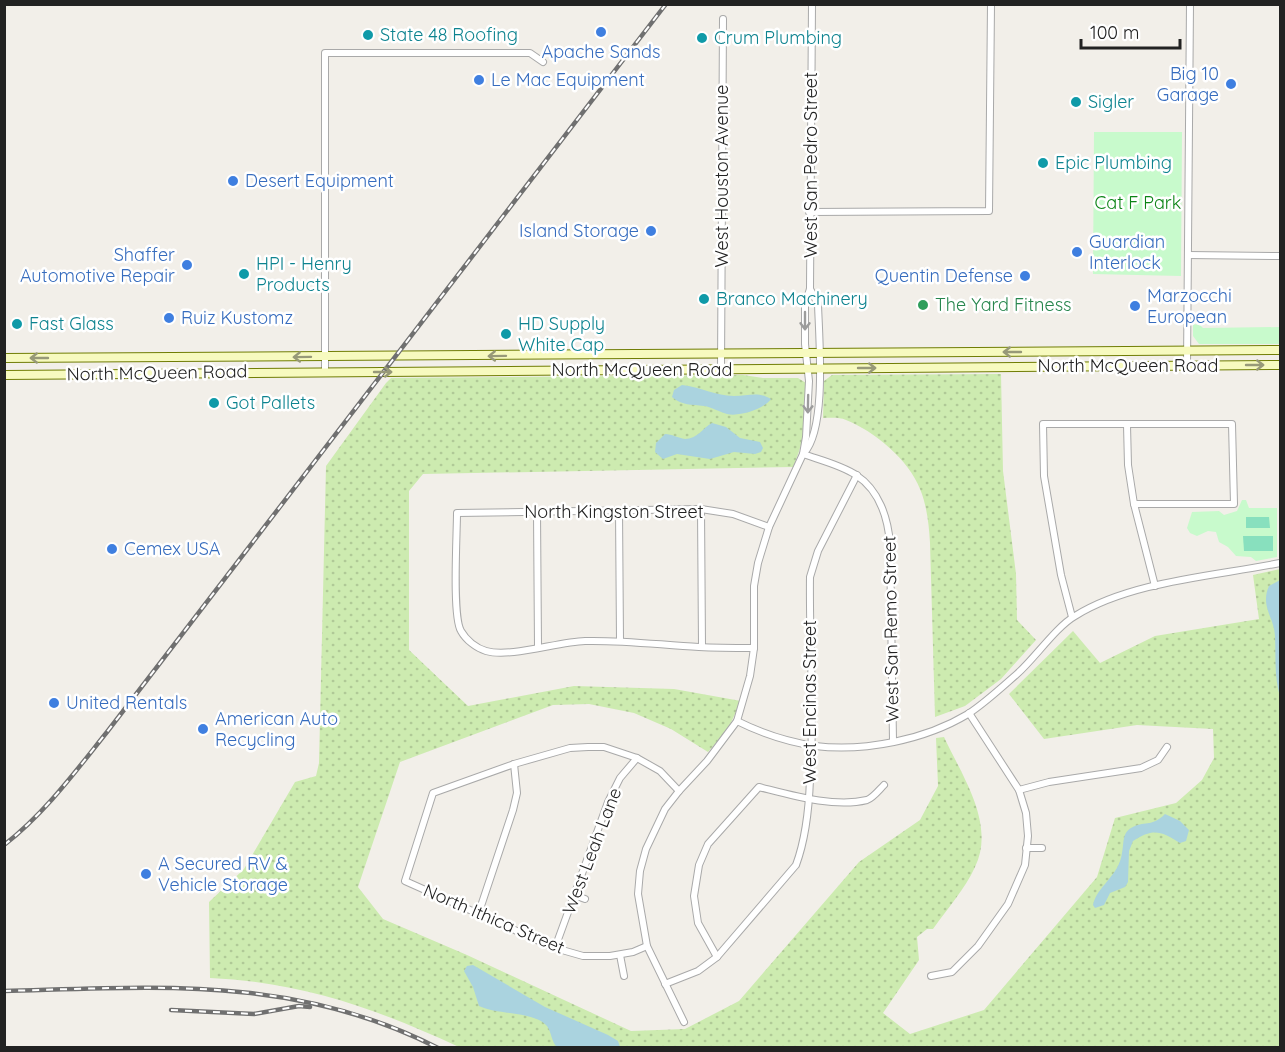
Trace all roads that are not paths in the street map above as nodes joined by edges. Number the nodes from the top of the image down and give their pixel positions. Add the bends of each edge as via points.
1 (812, 4) edge
2 (991, 4) edge
3 (1190, 4) edge
4 (723, 20) dead end
5 (543, 62) dead end
6 (809, 212) junction
7 (1188, 255) junction
8 (1281, 256) edge
9 (810, 289) junction
10 (1281, 350) edge
11 (1187, 351) junction
12 (721, 354) junction
13 (808, 354) junction
14 (819, 354) junction
15 (533, 356) junction
16 (325, 357) junction
17 (4, 358) edge
18 (96, 358) junction
19 (1281, 365) edge
20 (1187, 366) junction
21 (808, 368) junction
22 (819, 368) junction
23 (721, 369) junction
24 (534, 370) junction
25 (324, 372) junction
26 (96, 374) junction
27 (4, 375) edge
28 (1127, 425) junction
29 (804, 454) junction
30 (856, 475) junction
31 (1134, 504) junction
32 (701, 509) junction
33 (619, 510) junction
34 (537, 512) junction
35 (770, 527) junction
36 (1281, 563) edge
37 (1155, 586) junction
38 (1072, 617) junction
39 (620, 641) junction
40 (538, 647) junction
41 (702, 647) junction
42 (754, 648) junction
43 (969, 713) junction
44 (737, 721) junction
45 (893, 741) junction
46 (812, 746) junction
47 (1167, 747) dead end
48 (637, 758) junction
49 (514, 764) junction
50 (884, 785) dead end
51 (1019, 790) junction
52 (679, 791) junction
53 (809, 799) junction
54 (1026, 848) junction
55 (1042, 848) dead end
56 (574, 895) junction
57 (585, 899) dead end
58 (479, 912) junction
59 (647, 946) junction
60 (555, 948) junction
61 (620, 955) junction
62 (717, 957) junction
63 (624, 976) dead end
64 (931, 976) dead end
65 (665, 984) junction
66 (684, 1022) dead end

1 - 6 street, West San Pedro Street
2 - 6 street via 989,211
3 - 7 street
4 - 12 street, West Houston Avenue
5 - 16 street via 530,53 325,53
6 - 9 street, West San Pedro Street
7 - 8 street
7 - 11 street
9 -> 13 street, West San Pedro Street via 805,304
9 - 14 street, West San Pedro Street via 818,303
10 - 11 main road, North McQueen Road
11 -> 14 main road, North McQueen Road
11 - 20 street
12 - 13 main road, North McQueen Road
12 - 15 main road, North McQueen Road
12 - 23 street, West Houston Avenue
13 - 14 main road, North McQueen Road
13 - 21 street, West San Pedro Street
14 - 22 street, West San Pedro Street
15 -> 16 main road, North McQueen Road
15 - 24 main road
16 -> 18 main road, North McQueen Road
16 - 25 street
18 -> 17 main road, North McQueen Road
18 - 26 main road
20 -> 19 main road, North McQueen Road
22 -> 20 main road, North McQueen Road
21 - 22 main road, North McQueen Road
21 - 23 main road, North McQueen Road
21 -> 29 street, West San Pedro Street
22 - 29 street, West San Pedro Street via 816,429 812,445
23 - 24 main road, North McQueen Road
25 -> 24 main road, North McQueen Road
25 - 26 main road, North McQueen Road
26 - 27 main road, North McQueen Road
28 - 31 street
28 - 31 street via 1232,424 1234,504
28 - 38 street via 1043,424 1044,476
29 - 30 street, West San Remo Street
29 - 35 street, West San Pedro Street
30 - 45 street, West San Remo Street via 872,491 889,528
30 - 46 street, West Encinas Street via 818,551 810,577
31 - 37 street
32 - 33 street, North Kingston Street
32 - 35 street, North Kingston Street via 733,514
32 - 41 street
33 - 34 street, North Kingston Street
33 - 39 street
34 - 40 street
34 - 40 street, North Kingston Street via 457,513 456,611 460,630 485,651
35 - 42 street, West San Pedro Street via 754,586
36 - 37 street
37 - 38 street via 1113,598
38 - 43 street via 1018,673
39 - 40 street
39 - 41 street
41 - 42 street
42 - 44 street, West San Pedro Street
43 - 45 street via 936,729
43 - 51 street
44 - 46 street via 762,733
44 - 52 street, West San Pedro Street
45 - 46 street via 834,748
46 - 53 street, West Encinas Street
47 - 51 street via 1158,760 1140,768
48 - 49 street via 604,747 570,748
48 - 52 street via 660,771
48 - 56 street, West Leah Lane via 608,802
49 - 58 street via 517,793 513,810
49 - 58 street, North Ithica Street via 433,793 405,881
50 - 53 street via 869,800
51 - 54 street via 1026,813
52 - 59 street, West San Pedro Street via 656,826 640,872 638,894
53 - 62 street, West Encinas Street via 796,865
53 - 62 street via 759,788 708,843 699,865 694,896 698,923
54 - 55 street
54 - 64 street via 1025,865 1016,888 978,946 952,972
56 - 57 street
56 - 60 street, West Leah Lane
58 - 60 street, North Ithica Street
59 - 61 street, North Ithica Street
59 - 65 street, West San Pedro Street
60 - 61 street, North Ithica Street via 583,956
61 - 63 street
62 - 65 street, West Encinas Street via 698,971
65 - 66 street, West San Pedro Street

